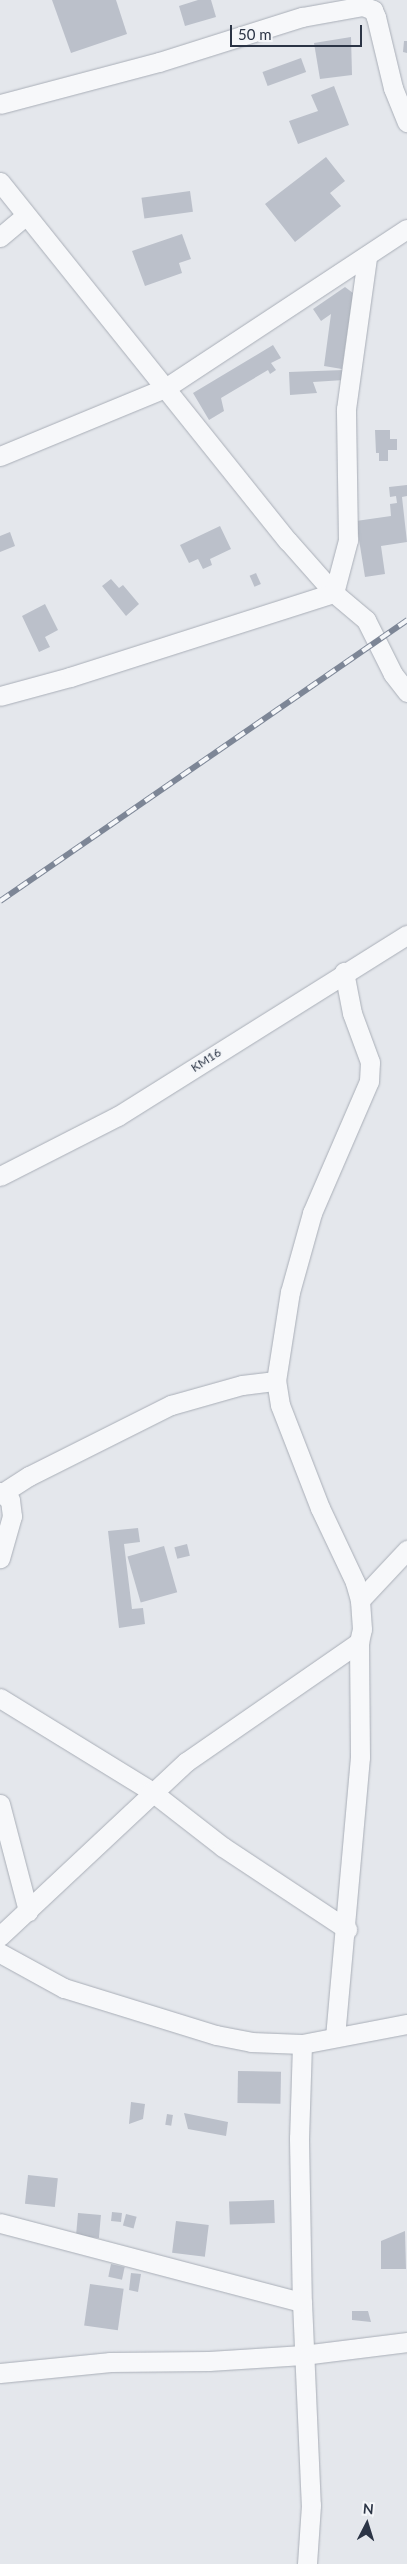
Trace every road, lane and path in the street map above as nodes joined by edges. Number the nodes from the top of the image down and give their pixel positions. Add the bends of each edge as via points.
1 (0, 104) edge
2 (407, 122) edge
3 (0, 182) edge
4 (26, 216) junction
5 (407, 229) edge
6 (0, 237) edge
7 (367, 257) junction
8 (167, 387) junction
9 (0, 456) edge
10 (334, 593) junction
11 (407, 692) edge
12 (0, 696) edge
13 (407, 935) edge
14 (344, 972) junction
15 (0, 1176) edge
16 (276, 1381) junction
17 (2, 1492) edge
18 (407, 1550) edge
19 (0, 1558) edge
20 (360, 1600) junction
21 (359, 1642) junction
22 (0, 1698) edge
23 (151, 1791) junction
24 (0, 1804) edge
25 (28, 1911) junction
26 (347, 1930) junction
27 (0, 1936) edge
28 (0, 1953) edge
29 (407, 2024) edge
30 (335, 2036) junction
31 (302, 2044) junction
32 (0, 2223) edge
33 (302, 2302) junction
34 (407, 2342) edge
35 (303, 2356) junction
36 (0, 2373) edge
37 (307, 2564) edge

1 - 2 street via 159,62 302,17 363,6 373,10 376,17 393,88
3 - 4 street
4 - 6 street
4 - 8 street
5 - 7 street
7 - 8 street
7 - 10 street via 346,409 348,540
8 - 9 street
8 - 10 street
10 - 11 street via 366,620 393,674
10 - 12 street
13 - 14 street, KM16
14 - 15 street, KM16 via 118,1116
14 - 16 street via 352,1013 370,1062 369,1081 312,1213 290,1292
16 - 17 street via 228,1388 171,1405
16 - 20 street via 287,1423
17 - 19 street via 10,1500 12,1516
18 - 20 street
20 - 21 street via 362,1629
21 - 23 street via 186,1762
21 - 26 street via 360,1757
22 - 23 street
23 - 25 street
23 - 26 street via 223,1847
24 - 25 street
25 - 27 street
26 - 30 street
28 - 31 street via 64,1988 150,2016 216,2035
29 - 30 street
30 - 31 street
31 - 33 street via 299,2138
32 - 33 street
33 - 35 street
34 - 35 street
35 - 36 street via 110,2362
35 - 37 street via 311,2505

